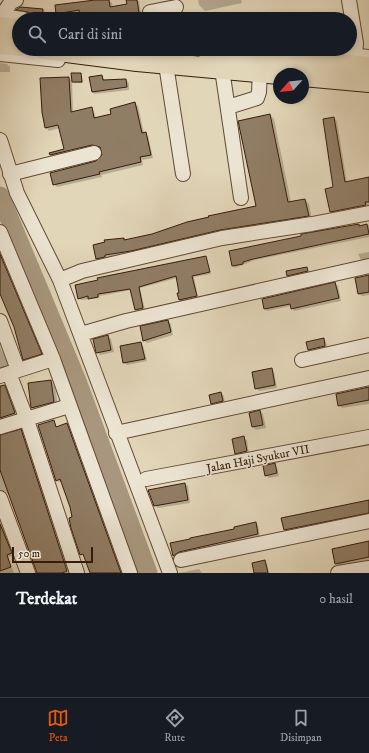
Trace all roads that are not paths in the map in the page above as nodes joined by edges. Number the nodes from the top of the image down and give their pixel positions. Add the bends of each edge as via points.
1 (16, 0) edge
2 (348, 0) edge
3 (176, 9) edge
4 (150, 12) dead end
5 (350, 12) edge
6 (12, 19) edge
7 (0, 20) edge
8 (12, 26) edge
9 (0, 44) edge
10 (12, 45) edge
11 (357, 45) edge
12 (0, 54) edge
13 (12, 55) edge
14 (35, 56) edge
15 (82, 56) edge
16 (238, 56) edge
17 (303, 56) edge
18 (104, 60) junction
19 (364, 60) edge
20 (167, 71) junction
21 (316, 73) edge
22 (223, 76) junction
23 (266, 76) edge
24 (369, 82) edge
25 (369, 92) edge
26 (228, 107) junction
27 (0, 140) edge
28 (94, 153) dead end
29 (10, 174) junction
30 (184, 174) dead end
31 (241, 198) dead end
32 (369, 213) edge
33 (0, 232) edge
34 (369, 266) edge
35 (60, 280) junction
36 (0, 321) edge
37 (81, 334) junction
38 (369, 345) edge
39 (53, 359) junction
40 (302, 360) dead end
41 (9, 373) edge
42 (369, 378) edge
43 (69, 406) junction
44 (27, 420) junction
45 (0, 427) edge
46 (116, 433) junction
47 (369, 437) edge
48 (146, 479) dead end
49 (0, 498) edge
50 (369, 520) edge
51 (181, 560) dead end
52 (369, 568) edge
53 (28, 573) edge
54 (77, 573) edge
55 (130, 573) edge
56 (170, 573) edge
57 (338, 573) edge

1 - 7 street
2 - 5 street
3 - 4 street
6 - 7 street
7 - 8 highway
9 - 10 highway
11 - 19 street
12 - 13 street
14 - 18 street
15 - 18 highway
16 - 21 highway
17 - 21 street
18 - 20 street
18 - 23 highway
19 - 21 highway
20 - 22 street
20 - 30 street
21 - 24 highway
21 - 25 street
22 - 23 street
22 - 26 street
23 - 26 street via 257,98
26 - 31 street
27 - 29 street
28 - 29 street
29 - 35 street
32 - 35 street via 222,238 105,265
33 - 39 street
34 - 37 street
35 - 37 street
36 - 41 street
37 - 46 street
38 - 40 street
39 - 41 street
39 - 43 street
41 - 44 street
42 - 46 street
43 - 44 street
43 - 55 street
44 - 45 street
44 - 54 street
46 - 56 street
47 - 48 street, Jalan Haji Syukur VII
49 - 53 street
50 - 51 street
52 - 57 street

